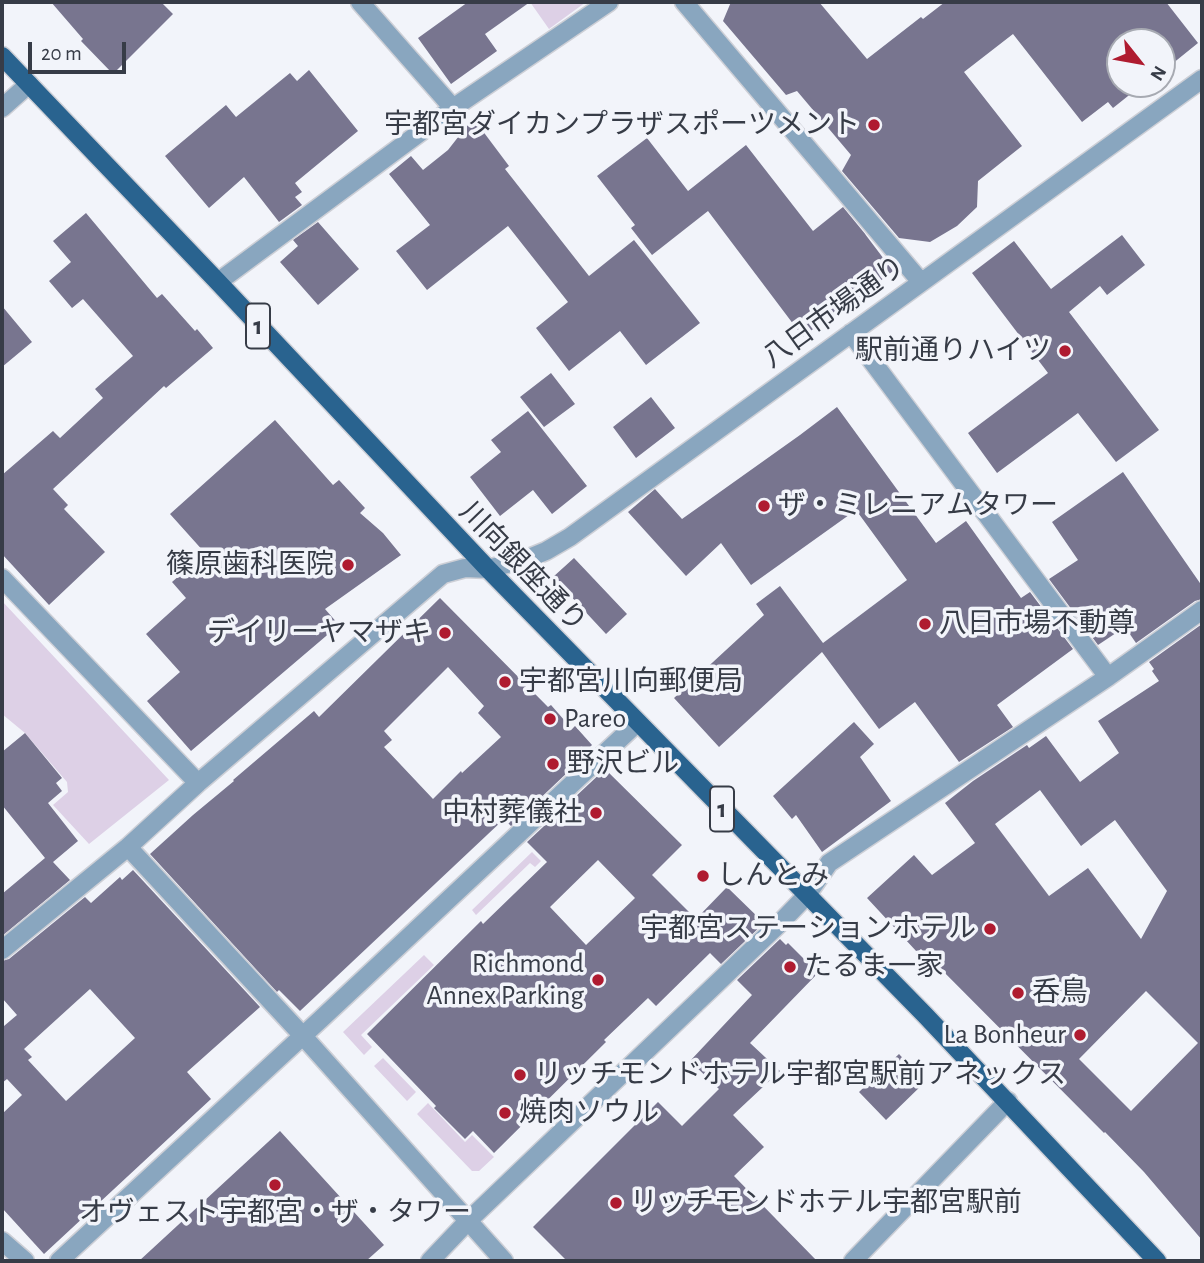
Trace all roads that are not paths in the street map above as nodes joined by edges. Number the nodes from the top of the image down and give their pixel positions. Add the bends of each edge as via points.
1 (360, 2) edge
2 (609, 2) edge
3 (684, 2) edge
4 (2, 56) edge
5 (1202, 79) edge
6 (29, 84) junction
7 (2, 108) edge
8 (453, 108) junction
9 (218, 282) junction
10 (921, 282) junction
11 (851, 333) junction
12 (488, 569) junction
13 (2, 578) edge
14 (1202, 610) edge
15 (1108, 677) junction
16 (637, 723) junction
17 (198, 783) junction
18 (128, 846) junction
19 (807, 895) junction
20 (2, 950) edge
21 (303, 1036) junction
22 (1007, 1101) junction
23 (468, 1221) junction
24 (2, 1241) edge
25 (25, 1261) edge
26 (59, 1261) edge
27 (430, 1261) edge
28 (504, 1261) edge
29 (853, 1261) edge
30 (1157, 1261) edge

1 - 8 street
2 - 8 street
3 - 10 street
4 - 6 main road, 川向銀座通り / 1
5 - 10 street, 八日市場通り
6 - 7 street
6 - 9 main road, 川向銀座通り / 1
8 - 9 street
9 - 12 main road, 川向銀座通り / 1
10 - 11 street, 八日市場通り
11 - 12 street, 八日市場通り via 570,537 529,558
11 - 15 street
12 - 16 main road, 川向銀座通り / 1
12 - 17 street, 八日市場通り via 465,568 443,574
13 - 17 street
14 - 15 street
15 - 19 street via 829,863
16 - 19 main road, 川向銀座通り / 1
16 - 21 street
17 - 18 street, 八日市場通り
18 - 20 street, 八日市場通り
18 - 21 street
19 - 22 main road, 川向銀座通り / 1
19 - 23 street
21 - 23 street
21 - 26 street
22 - 29 street
22 - 30 main road, 川向銀座通り / 1
23 - 27 street
23 - 28 street
24 - 25 street

